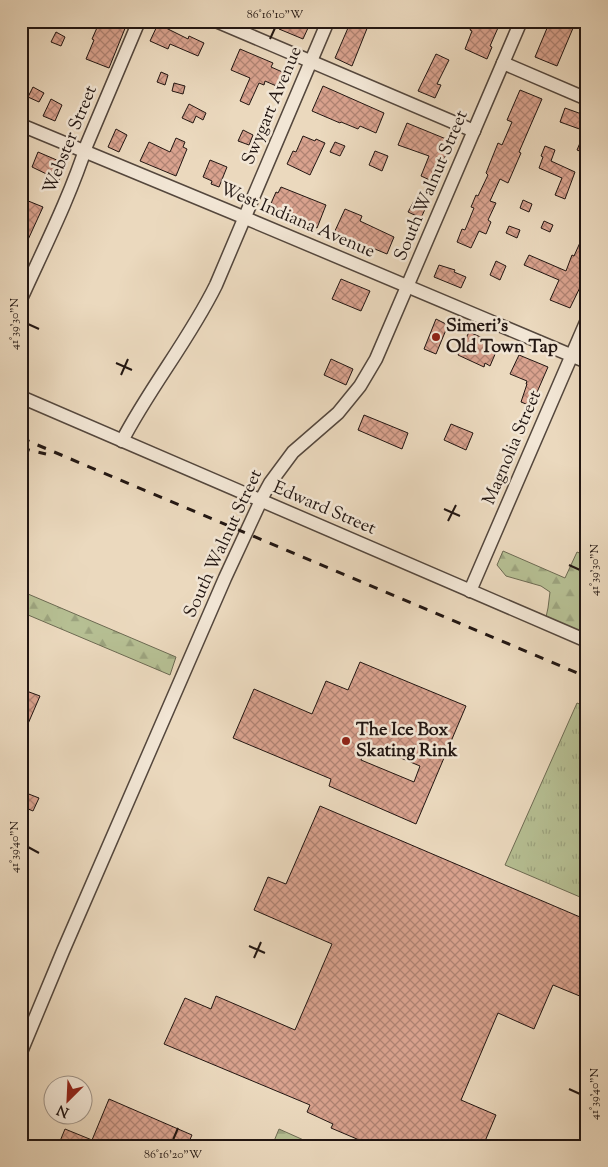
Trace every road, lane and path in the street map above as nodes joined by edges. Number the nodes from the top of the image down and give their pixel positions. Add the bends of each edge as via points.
1 (139, 21) edge
2 (216, 21) edge
3 (328, 21) edge
4 (521, 21) edge
5 (311, 61) junction
6 (503, 63) junction
7 (587, 99) edge
8 (21, 126) edge
9 (474, 131) junction
10 (84, 152) junction
11 (244, 217) junction
12 (408, 286) junction
13 (21, 299) edge
14 (587, 320) edge
15 (571, 356) junction
16 (587, 362) edge
17 (21, 397) edge
18 (122, 441) junction
19 (260, 502) junction
20 (470, 590) junction
21 (587, 641) edge
22 (21, 1052) edge

1 - 10 street, Webster Street
2 - 5 street
3 - 5 street, Swygart Avenue
4 - 6 street, South Walnut Street
5 - 9 street
5 - 11 street, Swygart Avenue
6 - 7 street
6 - 9 street, South Walnut Street
8 - 10 street, West Indiana Avenue
9 - 12 street, South Walnut Street
10 - 11 street, West Indiana Avenue
10 - 13 street, Webster Street
11 - 12 street, West Indiana Avenue
11 - 18 street, Swygart Avenue via 198,319 150,391
12 - 15 street, West Indiana Avenue
12 - 19 street, South Walnut Street via 376,359 360,386 338,413 293,452
14 - 15 street, Magnolia Street
15 - 16 street, West Indiana Avenue
15 - 20 street, Magnolia Street
17 - 18 street, Edward Street
18 - 19 street, Edward Street
19 - 20 street, Edward Street
19 - 22 street, South Walnut Street
20 - 21 street, Edward Street

